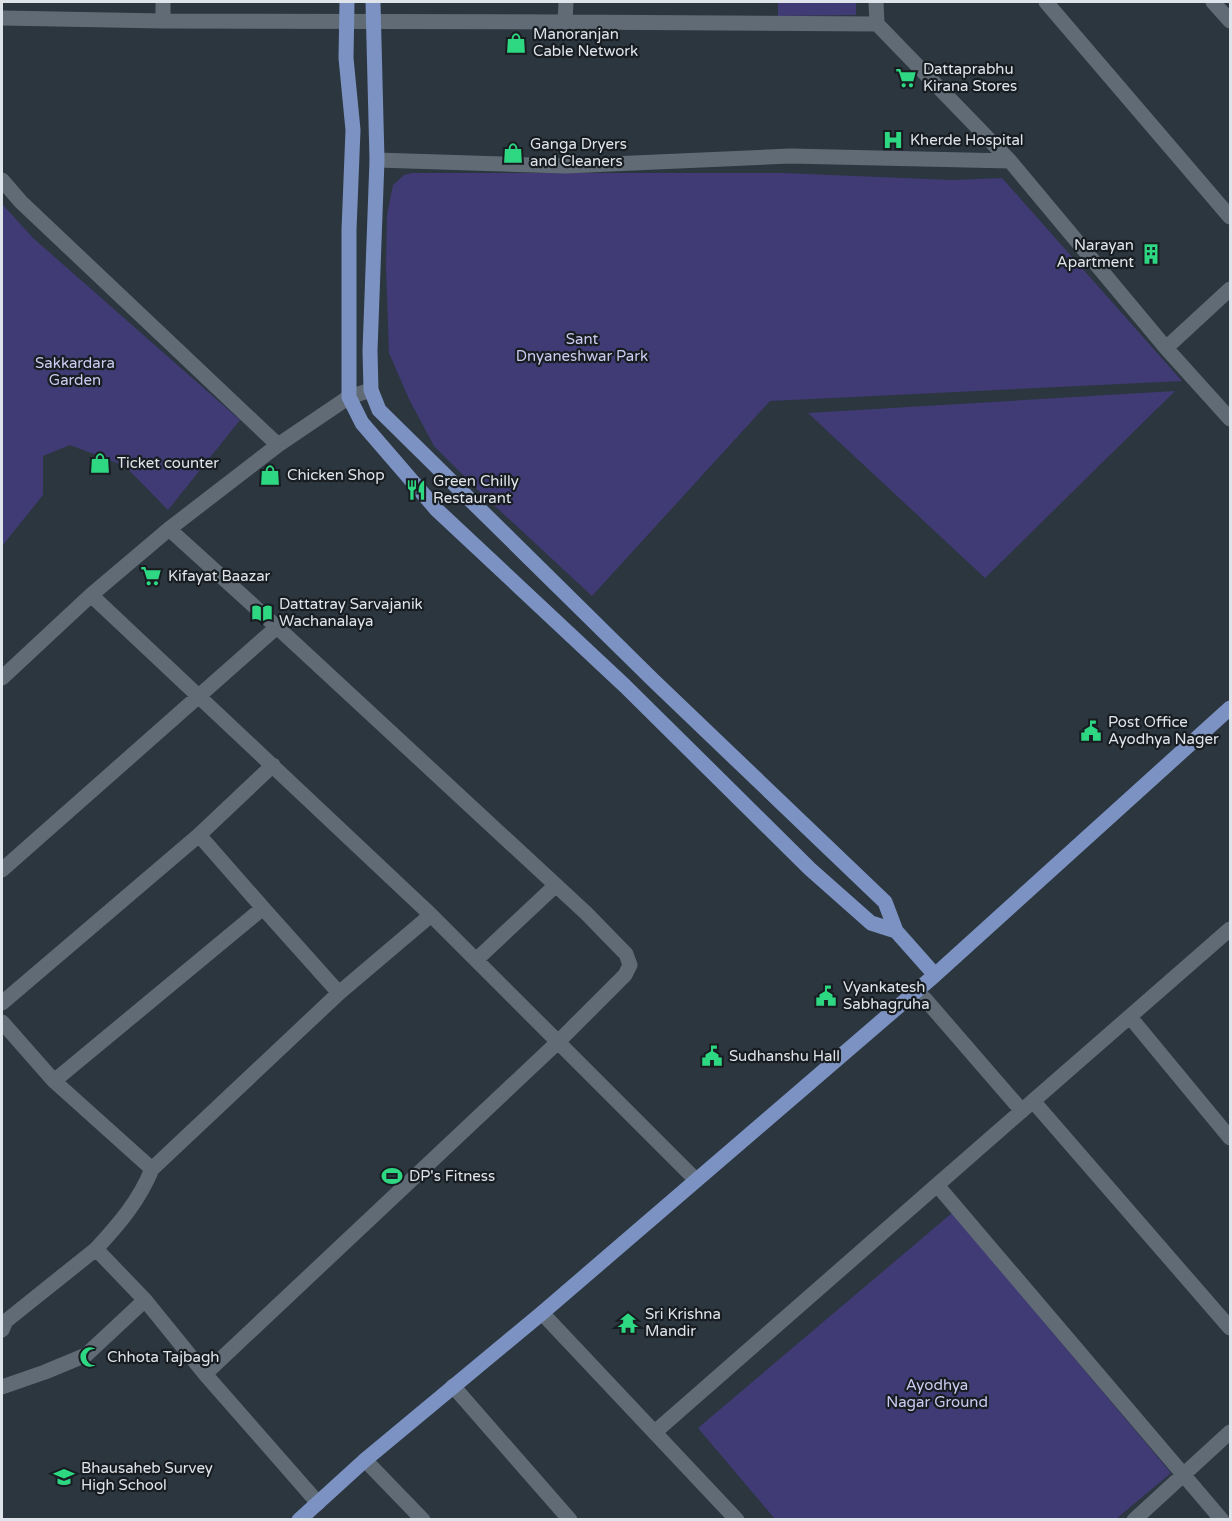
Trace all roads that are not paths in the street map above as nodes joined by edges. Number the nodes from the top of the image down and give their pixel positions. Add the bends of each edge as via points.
1 (163, 2) edge
2 (347, 2) edge
3 (373, 2) edge
4 (566, 2) edge
5 (876, 2) edge
6 (1046, 2) edge
7 (1214, 2) edge
8 (2, 18) edge
9 (347, 20) junction
10 (373, 20) junction
11 (163, 21) junction
12 (1230, 21) edge
13 (565, 22) junction
14 (877, 24) junction
15 (377, 160) junction
16 (1010, 161) junction
17 (2, 180) edge
18 (1230, 217) edge
19 (350, 258) junction
20 (374, 258) junction
21 (1230, 289) edge
22 (1166, 348) junction
23 (372, 390) junction
24 (349, 397) junction
25 (1230, 419) edge
26 (278, 445) junction
27 (170, 529) junction
28 (91, 595) junction
29 (278, 627) junction
30 (611, 638) junction
31 (593, 656) junction
32 (2, 678) edge
33 (199, 695) junction
34 (1230, 708) edge
35 (273, 765) junction
36 (199, 835) junction
37 (2, 870) edge
38 (556, 885) junction
39 (263, 908) junction
40 (431, 915) junction
41 (1230, 928) edge
42 (896, 931) junction
43 (476, 960) junction
44 (935, 975) junction
45 (915, 991) junction
46 (339, 993) junction
47 (2, 1003) edge
48 (1130, 1017) junction
49 (2, 1022) edge
50 (559, 1041) junction
51 (54, 1081) junction
52 (1027, 1106) junction
53 (1230, 1138) edge
54 (152, 1170) junction
55 (695, 1179) junction
56 (937, 1185) junction
57 (96, 1249) junction
58 (145, 1300) junction
59 (542, 1313) junction
60 (1230, 1328) edge
61 (2, 1330) edge
62 (205, 1374) junction
63 (453, 1386) junction
64 (2, 1387) edge
65 (655, 1432) junction
66 (1230, 1432) edge
67 (365, 1460) junction
68 (1182, 1475) junction
69 (318, 1503) junction
70 (729, 1517) edge
71 (299, 1520) edge
72 (423, 1520) edge
73 (570, 1520) edge
74 (1134, 1520) edge
75 (1222, 1520) edge

1 - 11 street
2 - 9 main road
3 - 10 main road
4 - 13 street
5 - 14 street
6 - 18 street
7 - 12 street
8 - 11 street
9 - 10 street
9 - 11 street
9 - 19 main road via 352,129
10 - 13 street
10 - 15 main road
13 - 14 street
14 - 16 street
15 - 16 street via 566,166 790,156
15 - 20 main road
16 - 22 street
17 - 26 street
19 - 20 main road
19 - 24 main road
20 - 23 main road
21 - 22 street
22 - 25 street
23 - 24 street
23 - 30 main road via 379,410
24 - 26 street
24 - 31 main road via 362,423 438,510
26 - 27 street
27 - 28 street
27 - 29 street
28 - 32 street
28 - 33 street
29 - 33 street
29 - 38 street
30 - 31 main road
30 - 42 main road via 885,902
31 - 42 main road via 810,869 871,923
33 - 35 street
33 - 37 street
34 - 44 main road
35 - 36 street
35 - 40 street
36 - 39 street
36 - 47 street
38 - 43 street
38 - 50 street via 626,954 630,965 626,975
39 - 46 street
39 - 51 street
40 - 43 street
40 - 46 street
41 - 48 street
42 - 44 main road
43 - 50 street
44 - 45 main road
45 - 52 street
45 - 55 main road
46 - 54 street
48 - 52 street
48 - 53 street
49 - 51 street
50 - 55 street
50 - 62 street
51 - 54 street
52 - 56 street
52 - 60 street
54 - 57 street via 125,1217
55 - 59 main road
56 - 65 street
56 - 68 street
57 - 58 street
57 - 61 street via 6,1321
58 - 62 street
58 - 64 street via 86,1355
59 - 63 main road
59 - 65 street
62 - 69 street
63 - 67 main road
63 - 73 street
65 - 70 street
66 - 68 street
67 - 69 main road
67 - 72 street
68 - 74 street
68 - 75 street
69 - 71 main road

